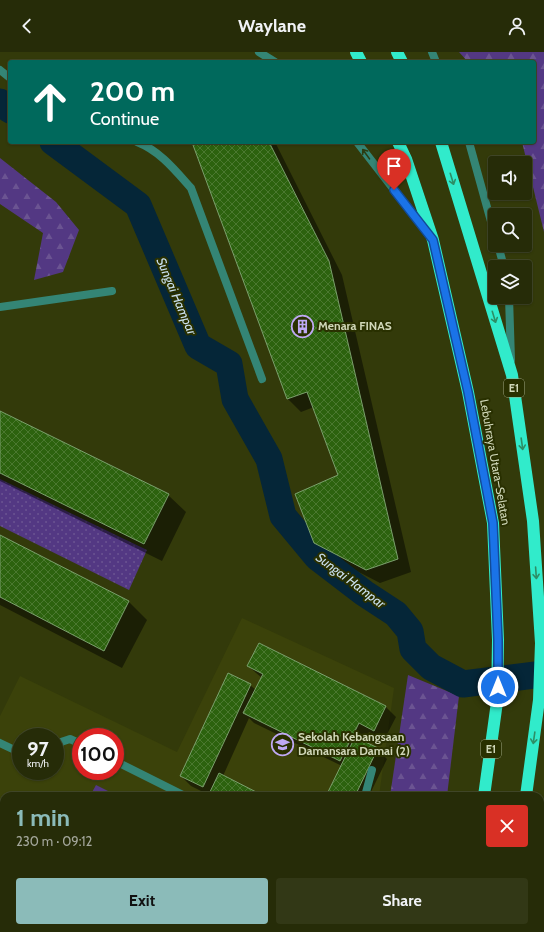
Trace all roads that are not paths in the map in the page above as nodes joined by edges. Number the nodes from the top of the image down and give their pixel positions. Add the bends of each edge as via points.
1 (259, 52) edge
2 (272, 60) edge
3 (0, 70) edge
4 (8, 76) edge
5 (141, 144) edge
6 (359, 144) edge
7 (399, 144) edge
8 (442, 144) edge
9 (470, 144) edge
10 (488, 211) edge
11 (433, 240) junction
12 (112, 291) dead end
13 (509, 304) edge
14 (0, 307) edge
15 (512, 375) junction
16 (262, 379) dead end
17 (0, 743) edge
18 (12, 749) edge
19 (124, 766) edge
20 (372, 770) dead end
21 (177, 792) edge
22 (366, 792) edge
23 (485, 792) edge
24 (527, 792) edge

1 - 2 lane
3 - 4 lane
5 - 16 lane via 170,164 191,188
11 -> 6 lane
7 - 11 highway, Lebuhraya Utara–Selatan / E1
8 -> 15 highway, E1
9 - 10 lane
11 - 23 highway, Lebuhraya Utara–Selatan / E1 via 468,392 493,523 498,640 497,702
12 - 14 lane
13 - 15 lane
15 -> 24 highway, E1 via 533,521 540,643 539,700
17 - 18 lane
19 - 21 lane
20 - 22 lane

